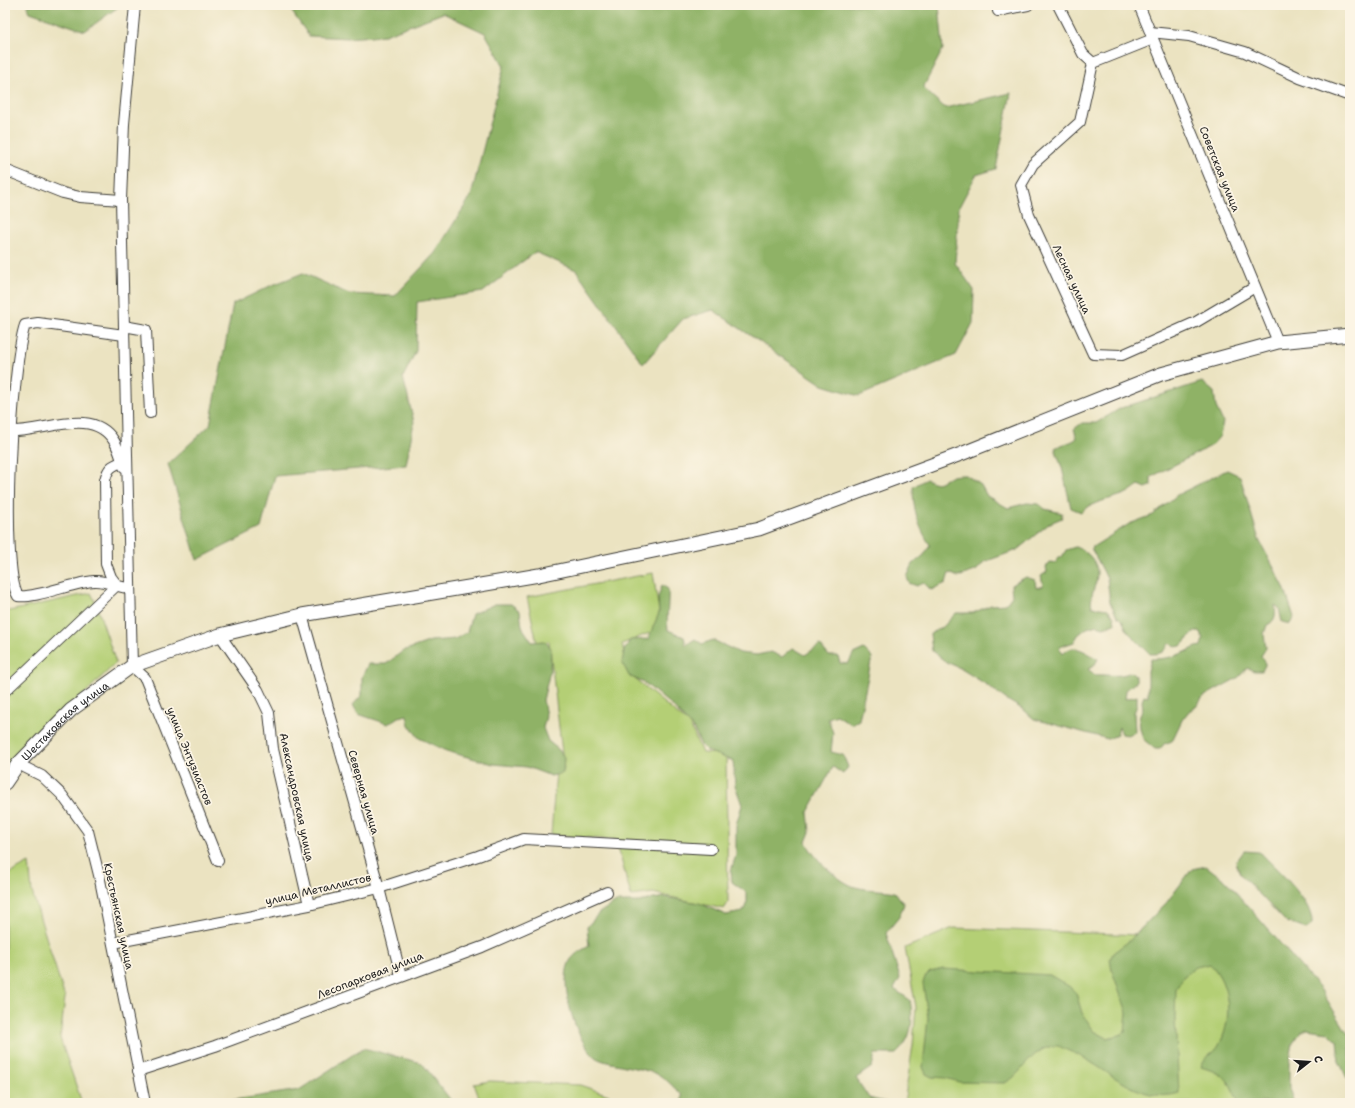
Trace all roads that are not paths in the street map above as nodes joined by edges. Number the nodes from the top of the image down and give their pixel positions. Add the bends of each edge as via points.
1 (135, 5) edge
2 (1028, 5) edge
3 (1058, 5) edge
4 (1139, 5) edge
5 (998, 11) dead end
6 (1152, 35) junction
7 (1093, 63) junction
8 (1350, 96) edge
9 (5, 170) edge
10 (121, 200) junction
11 (1255, 287) junction
12 (124, 330) junction
13 (1350, 335) edge
14 (1278, 342) junction
15 (150, 413) dead end
16 (8, 432) edge
17 (122, 462) junction
18 (127, 476) junction
19 (6, 495) edge
20 (8, 557) edge
21 (117, 585) junction
22 (130, 588) junction
23 (302, 615) junction
24 (220, 635) junction
25 (132, 666) junction
26 (7, 685) edge
27 (18, 764) junction
28 (5, 783) edge
29 (711, 849) dead end
30 (218, 861) dead end
31 (379, 888) junction
32 (607, 892) dead end
33 (309, 905) junction
34 (113, 943) junction
35 (401, 976) junction
36 (138, 1071) junction
37 (145, 1103) edge

1 - 10 street via 124,124
2 - 5 street
3 - 7 street via 1083,54
4 - 6 street, Советская улица
6 - 7 street
6 - 8 street via 1189,36 1245,52 1300,78
6 - 11 street, Советская улица
7 - 11 street, Лесная улица via 1080,122 1033,164 1021,185 1029,215 1093,354 1122,355 1196,322
9 - 10 street via 80,198
10 - 12 street
11 - 14 street, Советская улица
12 - 15 street via 146,330
12 - 16 street via 38,323 25,325
12 - 18 street
13 - 14 main road, Шестаковская улица
14 - 23 main road, Шестаковская улица via 1161,374 961,454 759,530 539,575
16 - 17 street via 31,431 72,423 94,424 110,435
16 - 19 street
17 - 18 street
17 - 21 street via 107,470 105,480 106,564
18 - 22 street
19 - 20 street
20 - 21 street via 18,596 94,581 106,581
21 - 22 street
21 - 26 street
22 - 25 street
23 - 24 main road, Шестаковская улица
23 - 31 street, Северная улица
24 - 25 main road, Шестаковская улица
24 - 33 street, Александровская улица via 258,690 269,713 273,749
25 - 27 main road, Шестаковская улица via 71,710
25 - 30 street, улица Энтузиастов via 145,678
27 - 28 main road, Шестаковская улица
27 - 34 street, Крестьянская улица via 42,776 62,795 88,831
29 - 31 street, улица Металлистов via 524,838 478,856
31 - 33 street, улица Металлистов
31 - 35 street, Северная улица
32 - 35 street, Лесопарковая улица via 482,947
33 - 34 street, улица Металлистов
34 - 36 street, Крестьянская улица
35 - 36 street, Лесопарковая улица via 215,1046
36 - 37 street, Крестьянская улица

